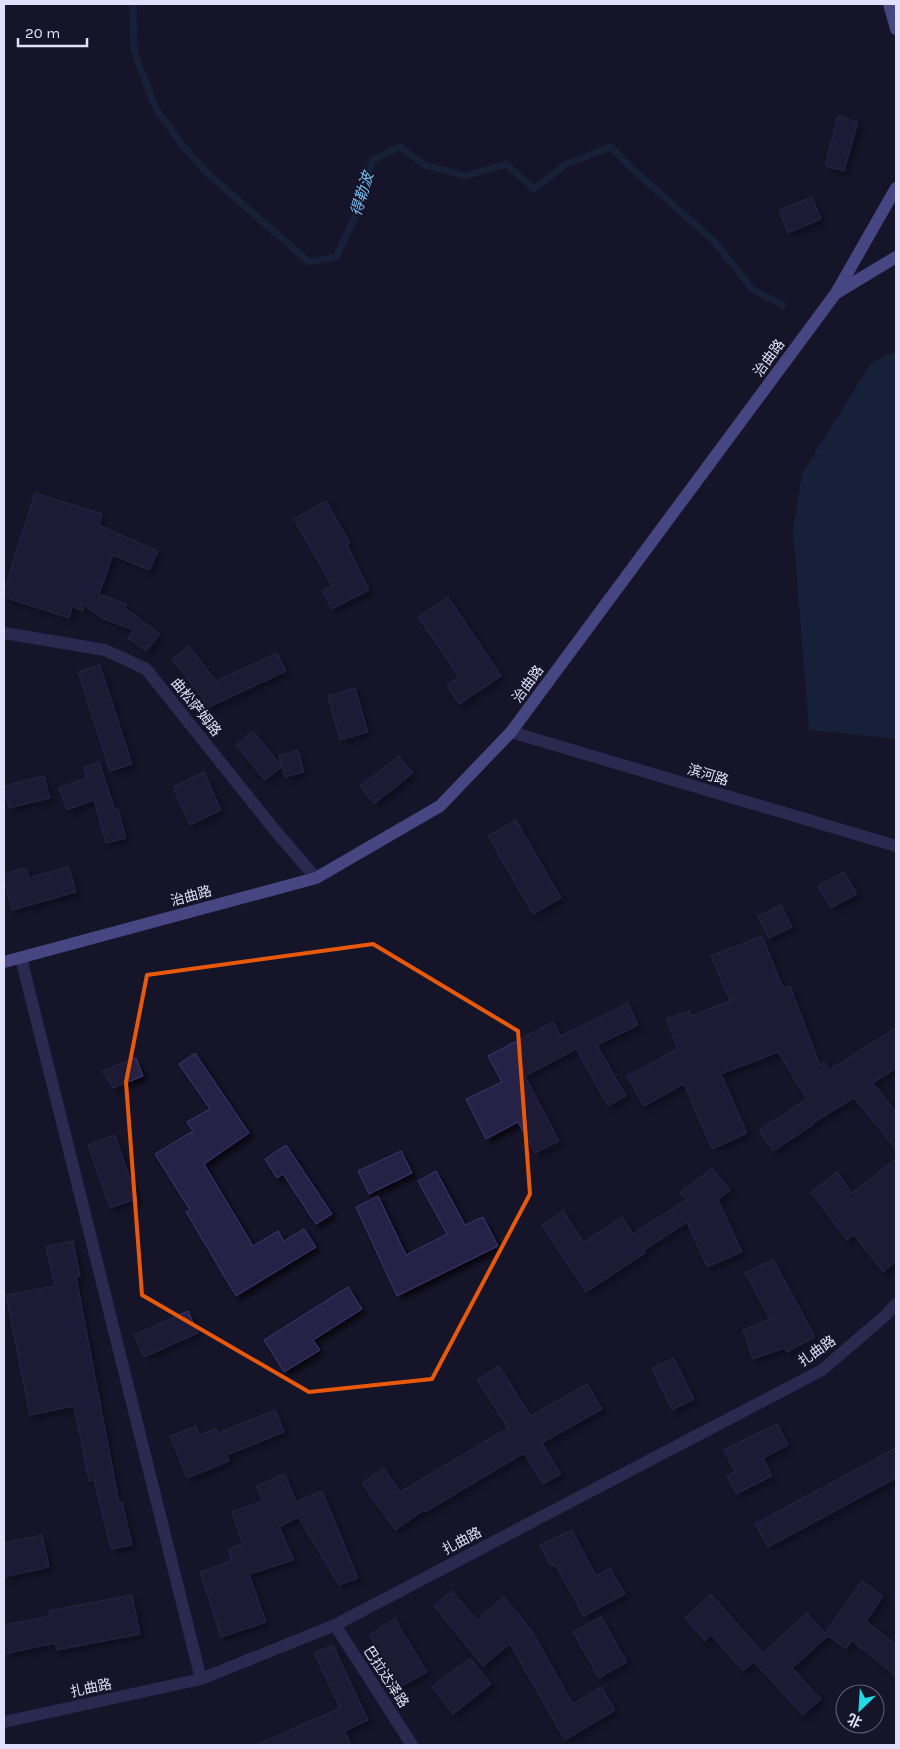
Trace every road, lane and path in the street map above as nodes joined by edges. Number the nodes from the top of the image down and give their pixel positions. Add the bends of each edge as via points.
1 (889, 4) edge
2 (896, 29) edge
3 (896, 188) edge
4 (896, 257) edge
5 (836, 293) junction
6 (4, 633) edge
7 (512, 732) junction
8 (896, 846) edge
9 (316, 878) junction
10 (21, 958) junction
11 (4, 962) edge
12 (896, 1304) edge
13 (335, 1625) junction
14 (201, 1679) junction
15 (4, 1722) edge
16 (412, 1745) edge

1 - 2 main road
3 - 5 main road, 治曲路
4 - 5 main road
5 - 7 main road, 治曲路
6 - 9 street, 曲松萨姆路 via 105,650 146,669
7 - 8 street, 滨河路
7 - 9 main road, 治曲路 via 440,806
9 - 10 main road, 治曲路
10 - 11 main road, 治曲路
10 - 14 street
12 - 13 street, 扎曲路 via 822,1370
13 - 14 street, 扎曲路
13 - 16 street, 巴拉达泽路
14 - 15 street, 扎曲路

